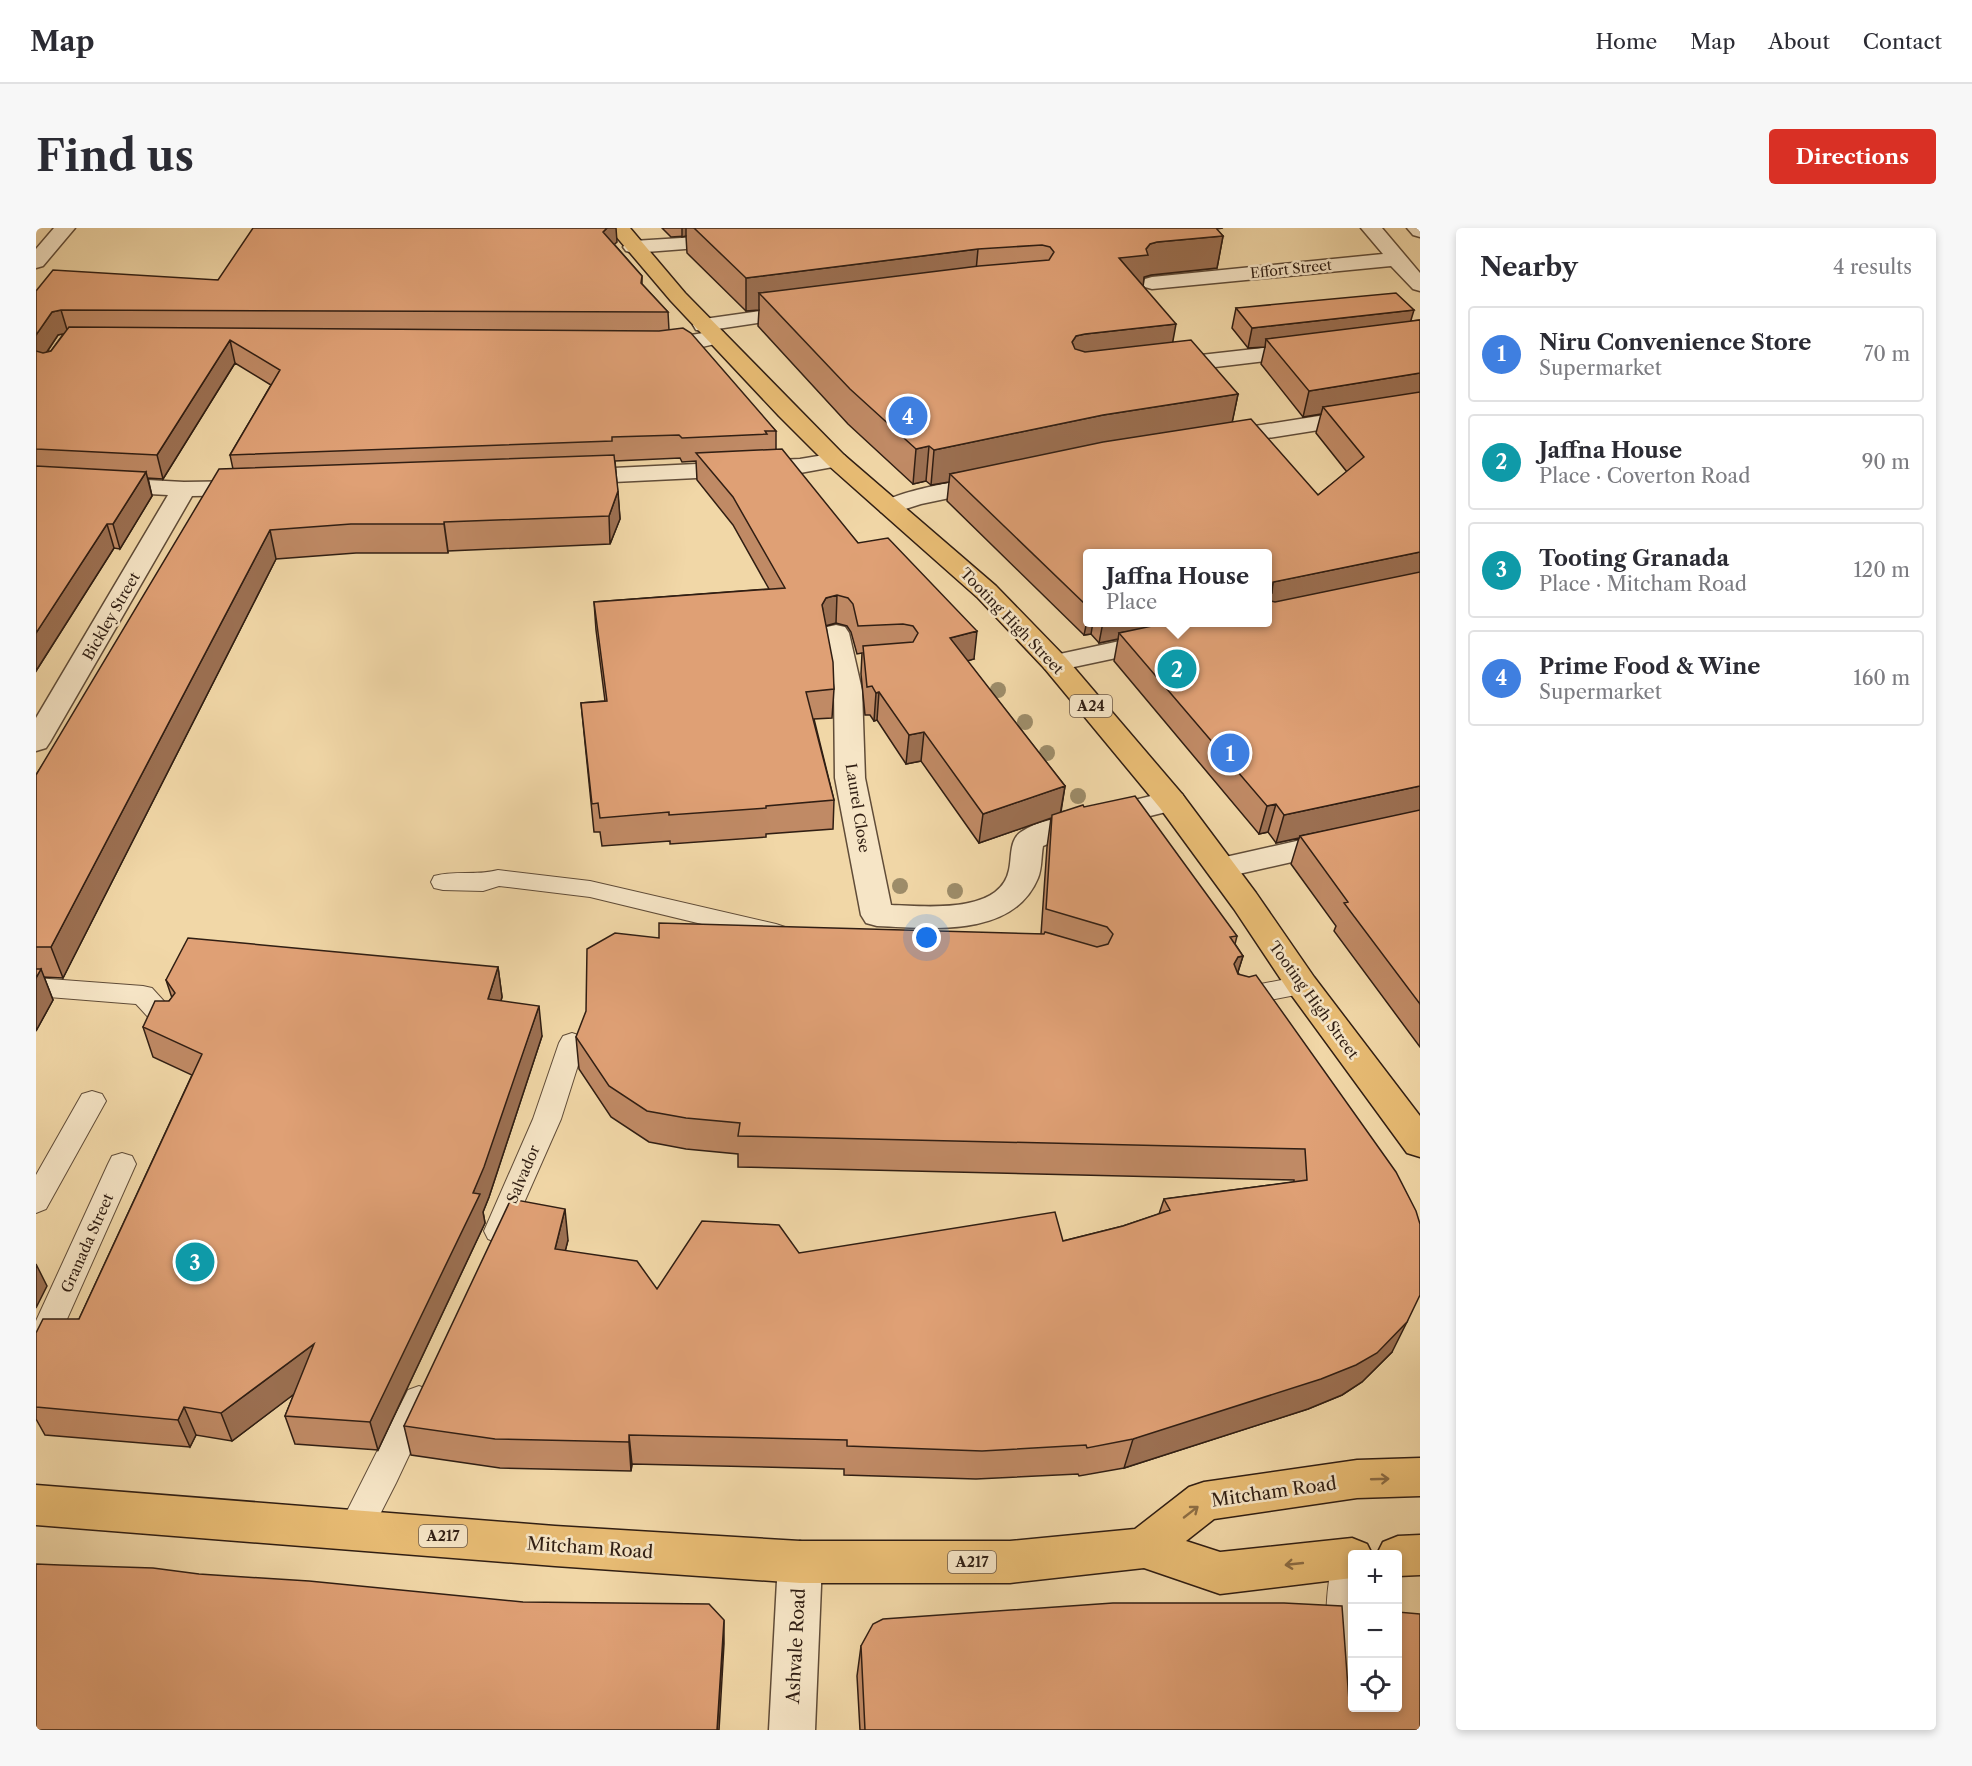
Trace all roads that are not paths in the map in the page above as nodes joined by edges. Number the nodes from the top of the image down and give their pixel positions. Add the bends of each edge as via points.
1 (65, 228) edge
2 (1371, 228) edge
3 (620, 236) edge
4 (752, 238) edge
5 (1396, 261) junction
6 (36, 262) edge
7 (1152, 283) dead end
8 (1420, 285) edge
9 (821, 309) edge
10 (710, 331) junction
11 (626, 345) edge
12 (1327, 348) edge
13 (1150, 368) edge
14 (1420, 407) edge
15 (1190, 444) edge
16 (836, 460) junction
17 (1013, 477) edge
18 (553, 478) edge
19 (36, 481) edge
20 (273, 488) edge
21 (184, 489) junction
22 (890, 507) junction
23 (1224, 627) edge
24 (836, 633) dead end
25 (1055, 663) junction
26 (36, 742) edge
27 (1171, 801) junction
28 (1420, 823) edge
29 (1221, 868) junction
30 (443, 882) dead end
31 (796, 938) edge
32 (1302, 985) junction
33 (36, 987) edge
34 (1240, 997) edge
35 (170, 1022) edge
36 (572, 1043) dead end
37 (92, 1101) dead end
38 (1420, 1143) edge
39 (122, 1164) dead end
40 (36, 1201) edge
41 (484, 1260) edge
42 (36, 1355) edge
43 (430, 1377) edge
44 (1420, 1477) edge
45 (36, 1505) edge
46 (355, 1529) junction
47 (1144, 1548) junction
48 (1420, 1555) edge
49 (1402, 1556) edge
50 (1348, 1558) edge
51 (800, 1562) junction
52 (1348, 1578) edge
53 (792, 1730) edge
54 (1351, 1730) edge

1 - 6 street
2 - 5 street
3 - 4 street via 669,246
3 - 10 main road, Tooting High Street / A24
5 - 7 street, Effort Street
5 - 8 street
9 - 10 street
10 - 11 street via 673,345
10 - 16 main road, Tooting High Street / A24
12 - 13 street
14 - 15 street
16 - 18 street via 800,466
16 - 22 main road, Tooting High Street / A24
17 - 22 street
19 - 21 street
20 - 21 street
21 - 26 street, Bickley Street
22 - 25 main road, Tooting High Street / A24 via 987,592
23 - 25 street
24 - 27 street, Laurel Close via 855,665 848,690 850,778 877,915 946,917 987,909 1019,885 1026,872 1025,851 1030,840 1053,830
25 - 27 main road, Tooting High Street / A24
27 - 29 main road, Tooting High Street / A24
28 - 29 street
29 - 32 main road, Tooting High Street / A24
30 - 31 lane via 483,883 498,878 590,889
32 - 34 lane
32 - 38 main road, Tooting High Street / A24
33 - 35 lane via 143,995
36 - 41 lane, Salvador via 547,1119
37 - 40 lane
39 - 42 lane, Granada Street
43 - 46 lane
47 -> 44 main road, Mitcham Road via 1204,1501 1357,1479
45 - 46 main road, Mitcham Road / A217
46 - 51 main road, Mitcham Road / A217
50 -> 47 main road, Mitcham Road / A217 via 1220,1573
47 - 51 main road, Mitcham Road / A217 via 1010,1562
48 - 49 main road
51 - 53 street, Ashvale Road
52 - 54 lane via 1343,1612

